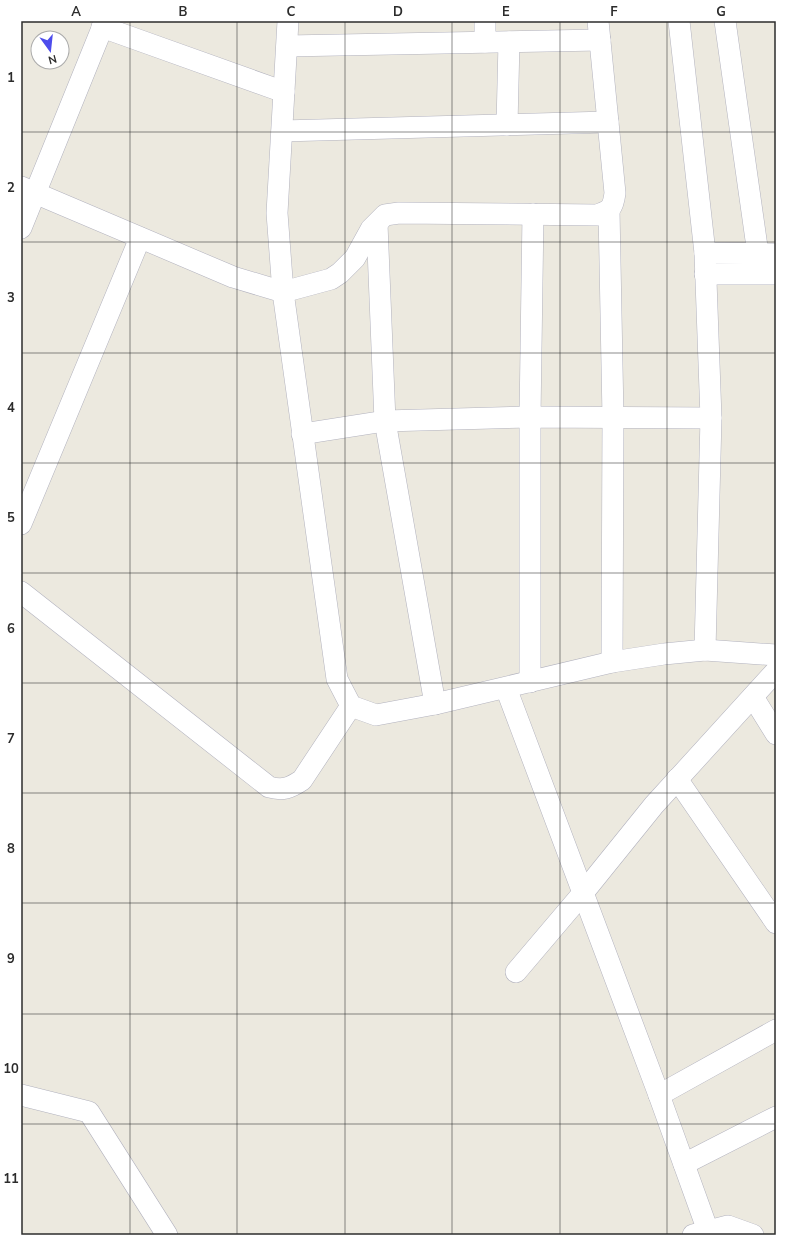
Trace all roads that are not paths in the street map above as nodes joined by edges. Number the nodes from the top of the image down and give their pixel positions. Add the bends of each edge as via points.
1 (288, 21) edge
2 (484, 21) edge
3 (679, 21) edge
4 (725, 21) edge
5 (104, 24) edge
6 (599, 31) edge
7 (485, 42) junction
8 (508, 42) junction
9 (287, 46) junction
10 (284, 92) junction
11 (608, 122) junction
12 (506, 125) junction
13 (282, 131) junction
14 (28, 189) edge
15 (609, 210) junction
16 (533, 214) junction
17 (377, 224) junction
18 (21, 228) edge
19 (140, 238) junction
20 (705, 253) junction
21 (767, 254) edge
22 (705, 274) junction
23 (776, 274) edge
24 (283, 292) junction
25 (530, 417) junction
26 (613, 417) junction
27 (710, 418) junction
28 (385, 421) junction
29 (302, 434) junction
30 (25, 504) edge
31 (21, 524) edge
32 (21, 592) edge
33 (704, 650) junction
34 (776, 655) edge
35 (612, 662) junction
36 (776, 671) edge
37 (530, 682) junction
38 (506, 688) junction
39 (753, 697) junction
40 (435, 704) junction
41 (351, 706) junction
42 (776, 734) edge
43 (677, 780) junction
44 (583, 893) junction
45 (776, 923) edge
46 (516, 972) dead end
47 (776, 1030) edge
48 (21, 1095) edge
49 (659, 1095) junction
50 (776, 1117) edge
51 (684, 1164) junction
52 (701, 1233) edge
53 (167, 1235) edge
54 (753, 1235) edge

1 - 9 street
2 - 7 street
3 - 20 street
4 - 21 street
5 - 10 street
5 - 14 street
6 - 8 street
6 - 11 street
7 - 8 street
7 - 9 street
8 - 12 street
9 - 10 street
10 - 13 street
11 - 12 street
11 - 15 street via 615,193 614,202
12 - 13 street
13 - 24 street via 277,213
14 - 18 street
14 - 19 street
15 - 16 street via 597,215
15 - 26 street
16 - 17 street via 399,213 385,215
16 - 25 street
17 - 24 street via 371,229 354,258 340,273 331,279
17 - 28 street
19 - 24 street via 233,277
19 - 30 street
20 - 21 street
20 - 22 street
22 - 23 street
22 - 27 street
24 - 29 street
25 - 26 street
25 - 28 street
25 - 37 street
26 - 27 street
26 - 35 street
27 - 33 street
28 - 29 street
28 - 40 street
29 - 41 street via 337,679
30 - 31 street
32 - 41 street via 269,786 278,790 291,787 302,780
33 - 34 street
33 - 35 street
35 - 37 street
36 - 39 street
37 - 38 street
38 - 40 street
38 - 44 street
39 - 42 street
39 - 43 street
40 - 41 street via 376,715
43 - 44 street
43 - 45 street
44 - 46 street
44 - 49 street
47 - 49 street
48 - 53 street via 89,1112
49 - 51 street
50 - 51 street
51 - 52 street
52 - 54 street via 728,1226

